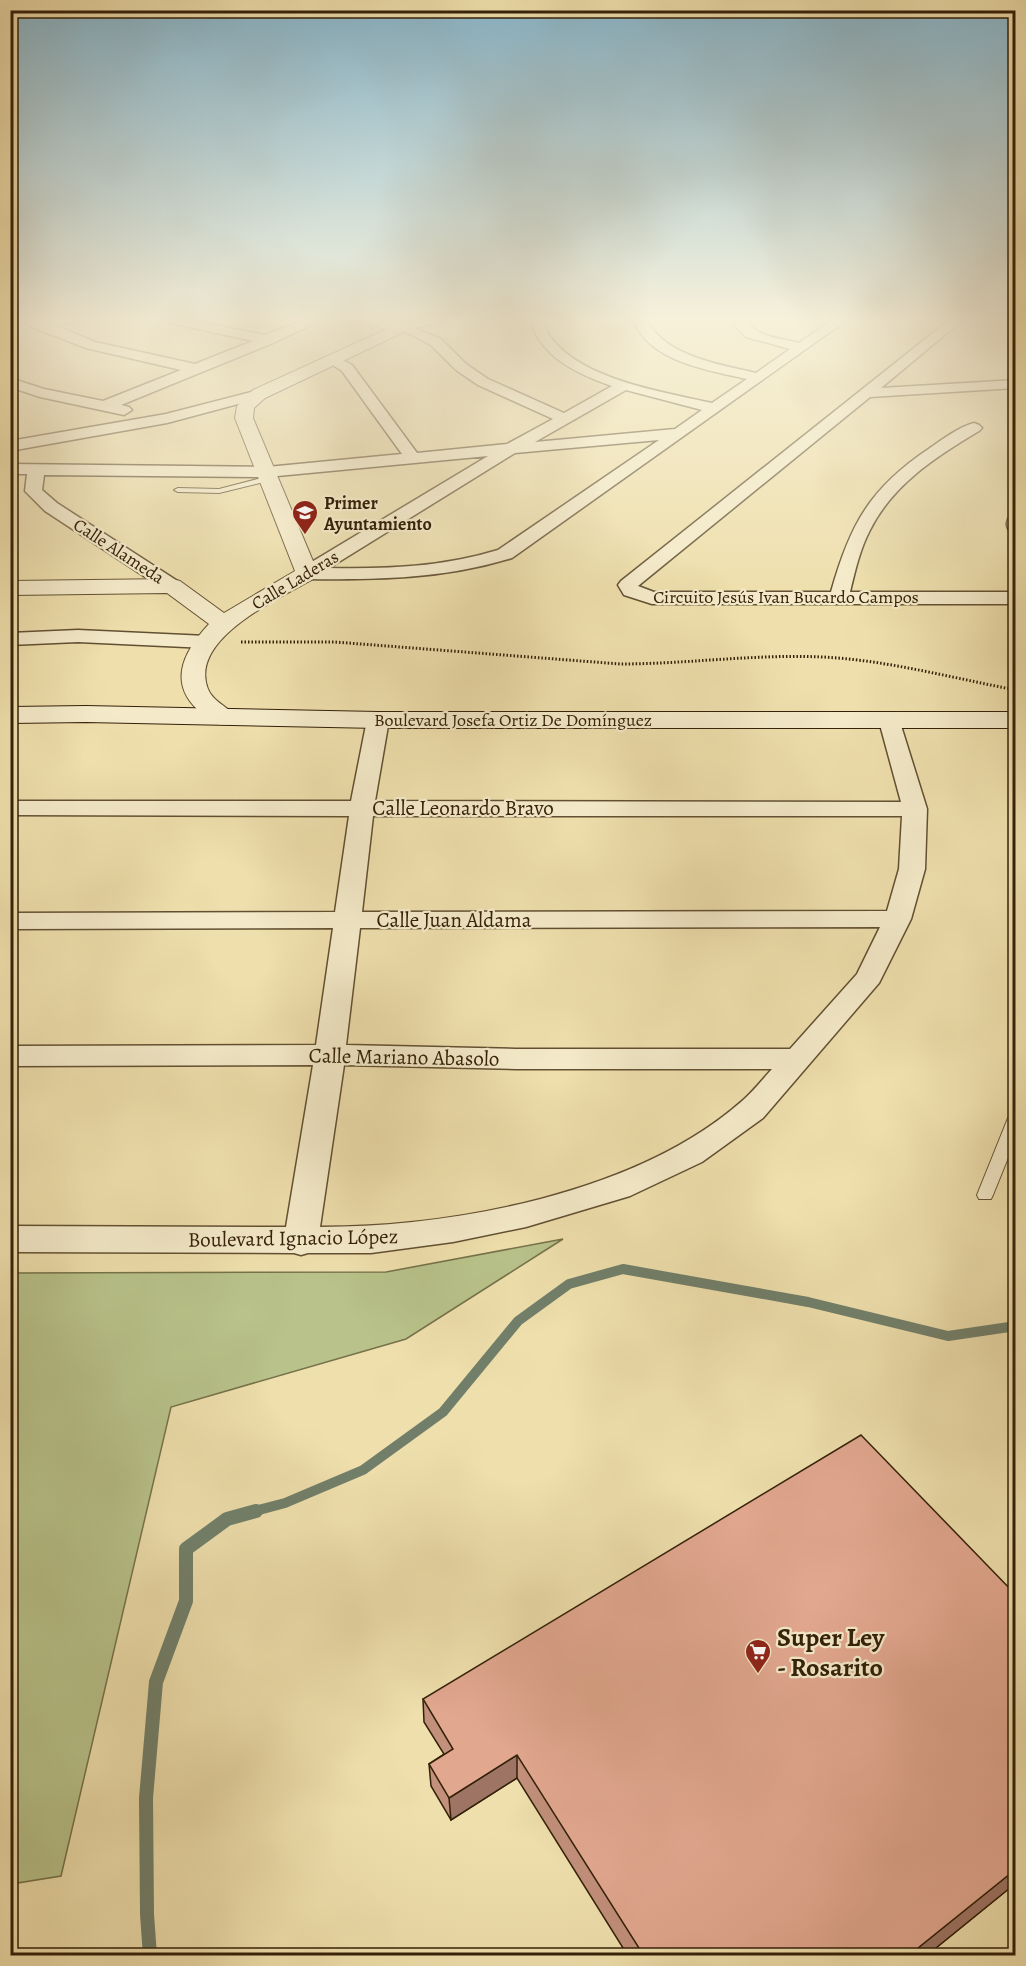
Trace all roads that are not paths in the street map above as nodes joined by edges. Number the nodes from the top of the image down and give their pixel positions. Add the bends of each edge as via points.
1 (119, 409) edge
2 (202, 409) edge
3 (246, 409) edge
4 (377, 409) edge
5 (542, 409) edge
6 (581, 409) edge
7 (713, 409) edge
8 (846, 409) edge
9 (167, 418) junction
10 (564, 418) junction
11 (974, 428) dead end
12 (678, 434) junction
13 (10, 439) edge
14 (27, 442) junction
15 (10, 446) edge
16 (507, 451) junction
17 (413, 458) junction
18 (10, 469) edge
19 (36, 470) junction
20 (268, 475) junction
21 (178, 490) dead end
22 (1016, 520) edge
23 (1016, 528) edge
24 (307, 573) junction
25 (172, 586) junction
26 (10, 588) edge
27 (838, 597) junction
28 (1016, 598) edge
29 (223, 623) junction
30 (10, 639) edge
31 (207, 642) junction
32 (10, 715) edge
33 (224, 718) junction
34 (378, 720) junction
35 (1016, 720) edge
36 (890, 722) junction
37 (10, 808) edge
38 (362, 808) junction
39 (915, 809) junction
40 (346, 919) junction
41 (898, 919) junction
42 (10, 921) edge
43 (330, 1055) junction
44 (10, 1056) edge
45 (798, 1059) junction
46 (1016, 1118) edge
47 (985, 1195) dead end
48 (10, 1239) edge
49 (301, 1242) junction

1 - 9 street
2 - 9 street
3 - 20 street via 244,418
4 - 17 street
5 - 10 street
6 - 10 street, Calle Laderas
7 - 12 street
8 - 27 street, Circuito Jesús Ivan Bucardo Campos via 628,585 631,591 652,598
9 - 14 street
10 - 16 street, Calle Laderas
11 - 27 street via 933,452 887,491 861,529
12 - 16 street
12 - 24 street via 505,554 461,567 410,573
13 - 14 street
14 - 15 street
16 - 17 street
16 - 24 street, Calle Laderas
17 - 20 street
18 - 19 street
19 - 20 street
19 - 25 street, Calle Alameda via 33,491 51,507
20 - 21 lane via 219,490
20 - 24 street
22 - 23 street
24 - 29 street, Calle Laderas
25 - 26 street
25 - 29 street, Calle Alameda
27 - 28 street, Circuito Jesús Ivan Bucardo Campos
29 - 31 street, Calle Laderas
30 - 31 street via 78,636
31 - 33 street, Calle Laderas via 194,663 193,679 199,697
32 - 33 street, Boulevard Josefa Ortiz De Domínguez
33 - 34 street, Boulevard Josefa Ortiz De Domínguez
34 - 36 street, Boulevard Josefa Ortiz De Domínguez
34 - 38 street
35 - 36 street, Boulevard Josefa Ortiz De Domínguez
36 - 39 street, Boulevard Ignacio López
37 - 38 street, Calle Leonardo Bravo
38 - 39 street, Calle Leonardo Bravo
38 - 40 street
39 - 41 street, Boulevard Ignacio López via 912,869
40 - 41 street, Calle Juan Aldama
40 - 42 street, Calle Juan Aldama
40 - 43 street
41 - 45 street, Boulevard Ignacio López via 869,977
43 - 44 street, Calle Mariano Abasolo
43 - 45 street, Calle Mariano Abasolo
43 - 49 street
45 - 49 street, Boulevard Ignacio López via 752,1110 691,1154 618,1188 526,1215 453,1229 371,1240
46 - 47 lane
48 - 49 street, Boulevard Ignacio López

